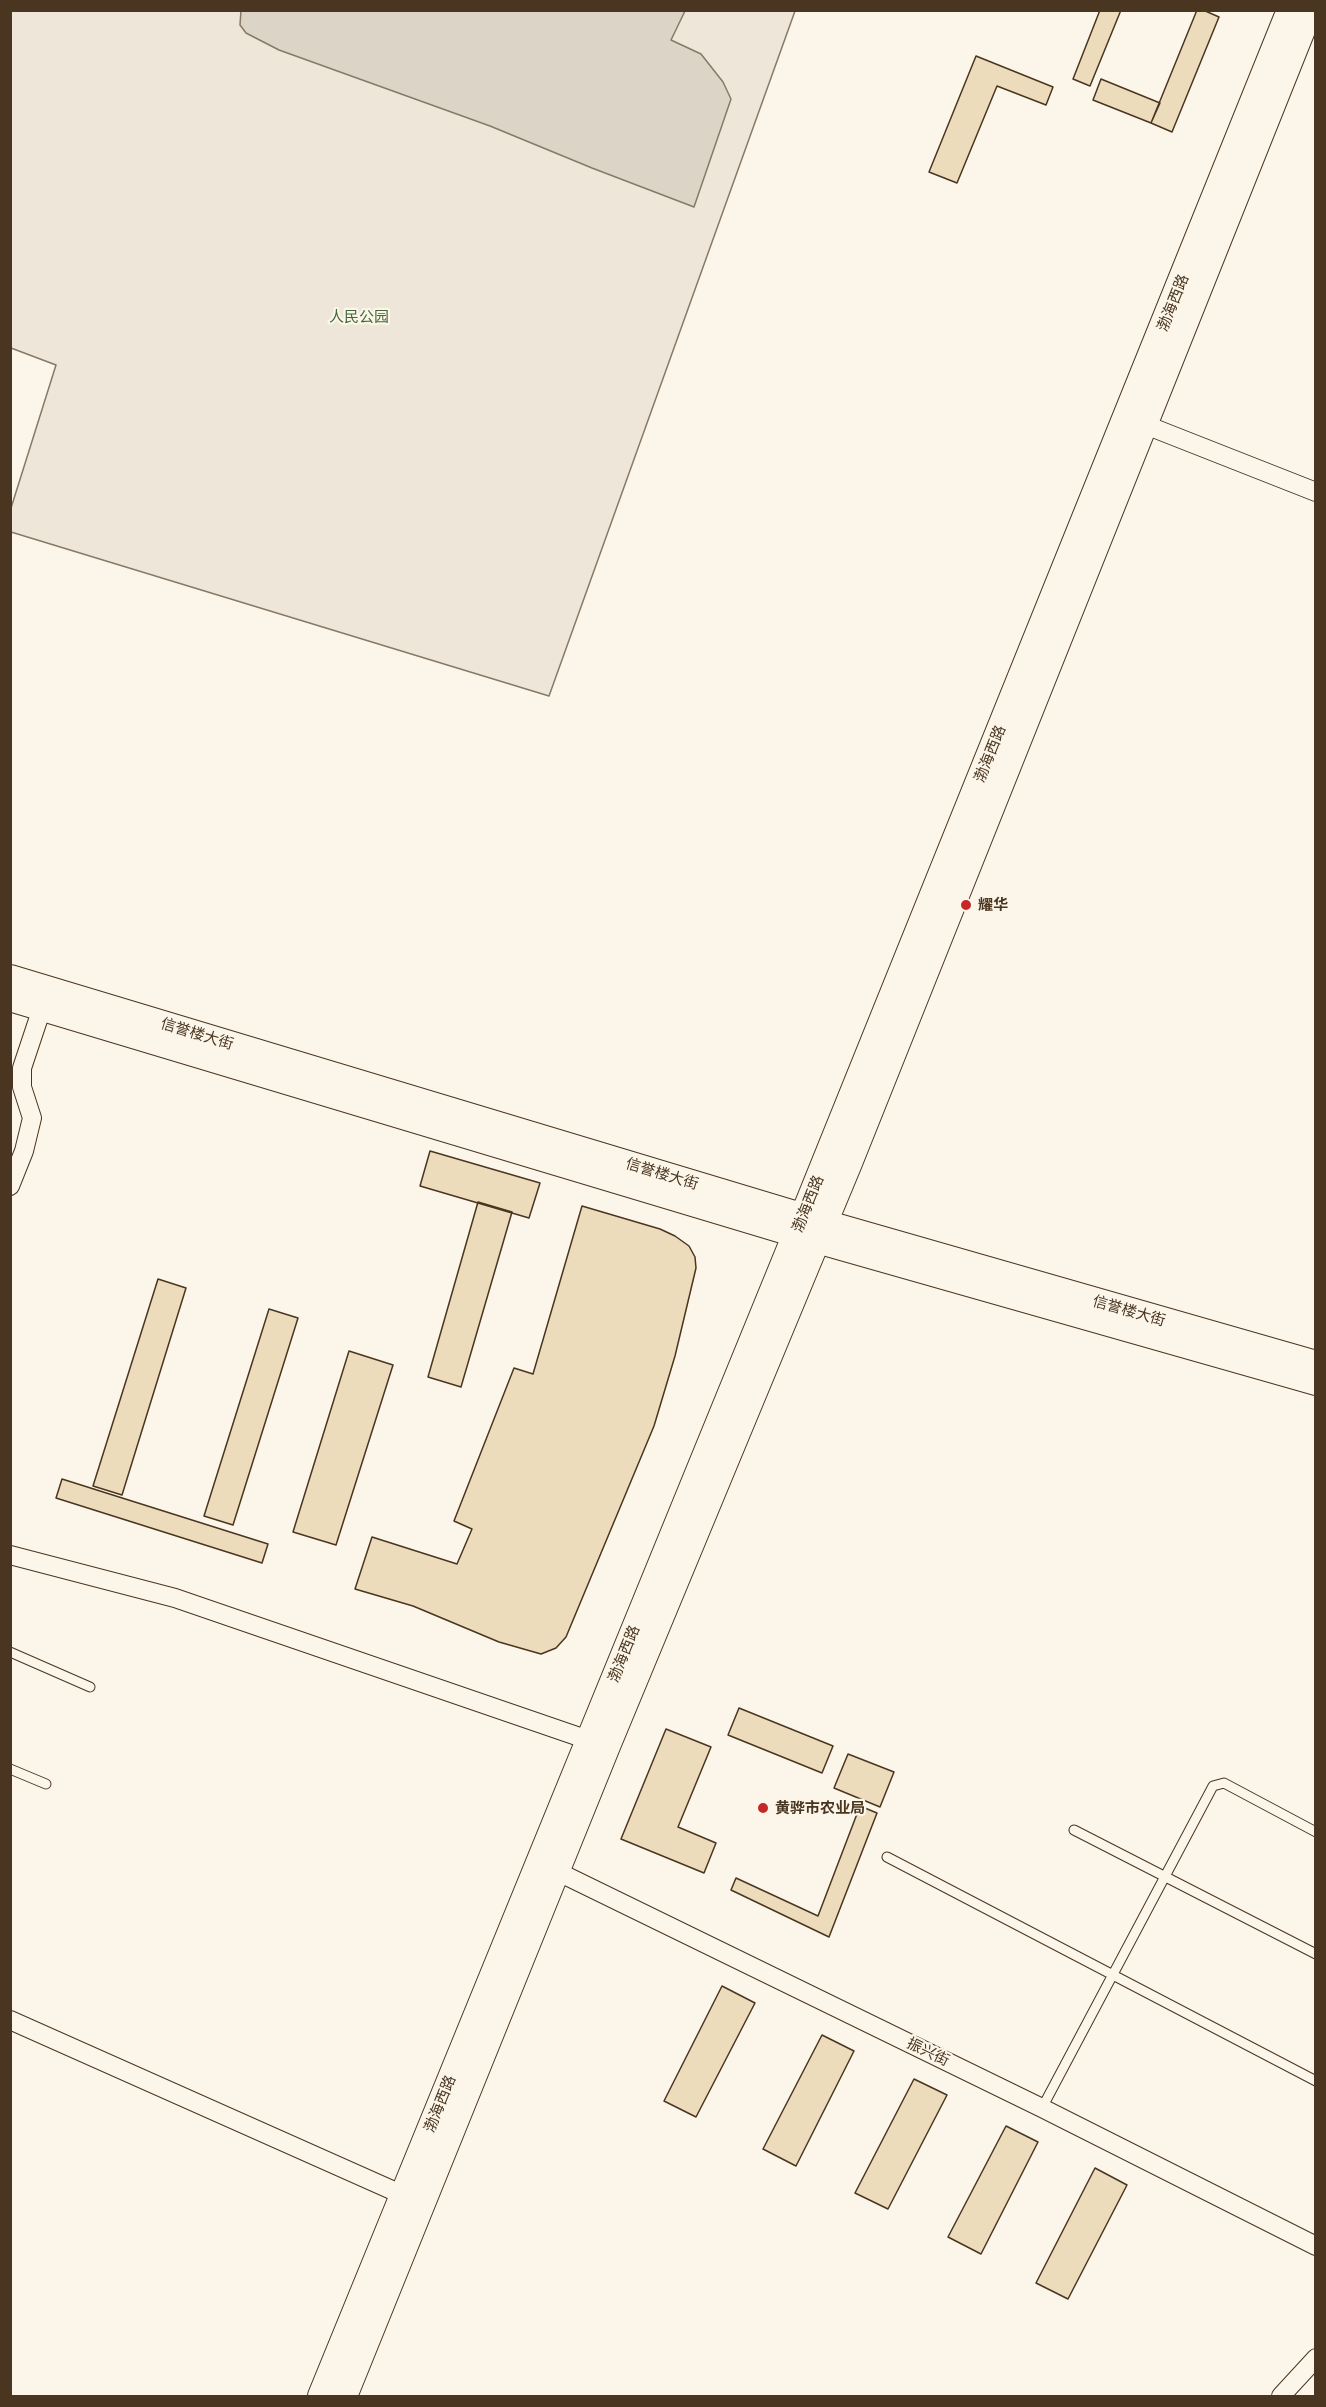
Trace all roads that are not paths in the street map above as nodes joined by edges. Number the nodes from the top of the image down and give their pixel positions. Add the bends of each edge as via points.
1 (1301, 21) edge
2 (1136, 421) junction
3 (1316, 492) edge
4 (10, 978) edge
5 (10, 998) edge
6 (45, 998) junction
7 (10, 1186) edge
8 (810, 1228) junction
9 (1316, 1364) edge
10 (1316, 1382) edge
11 (10, 1555) edge
12 (10, 1652) edge
13 (90, 1687) dead end
14 (598, 1743) junction
15 (10, 1769) edge
16 (46, 1784) dead end
17 (1074, 1830) dead end
18 (1316, 1832) edge
19 (887, 1857) dead end
20 (548, 1867) junction
21 (1164, 1876) junction
22 (1316, 1954) edge
23 (1112, 1973) junction
24 (10, 2020) edge
25 (1316, 2080) edge
26 (1042, 2108) junction
27 (413, 2199) junction
28 (1316, 2246) edge
29 (1316, 2358) edge
30 (321, 2397) edge
31 (344, 2397) edge
32 (1281, 2397) edge

1 - 2 main road, 渤海西路
2 - 3 street
2 - 8 main road, 渤海西路
4 - 6 main road, 信誉楼大街
5 - 6 main road, 信誉楼大街
6 - 7 street via 22,1068 22,1087 32,1118
6 - 8 main road, 信誉楼大街
8 - 9 main road, 信誉楼大街
8 - 10 main road, 信誉楼大街
8 - 14 main road, 渤海西路
11 - 14 street via 175,1598
12 - 13 lane
14 - 20 main road, 渤海西路
15 - 16 lane
17 - 21 lane
18 - 21 lane via 1224,1783 1213,1786
19 - 23 lane
20 - 26 street, 振兴街
20 - 27 main road, 渤海西路
21 - 22 lane
21 - 23 lane
23 - 25 lane
23 - 26 lane
24 - 27 street
26 - 28 street, 振兴街
27 - 30 main road, 渤海西路
27 - 31 main road, 渤海西路
29 - 32 street

